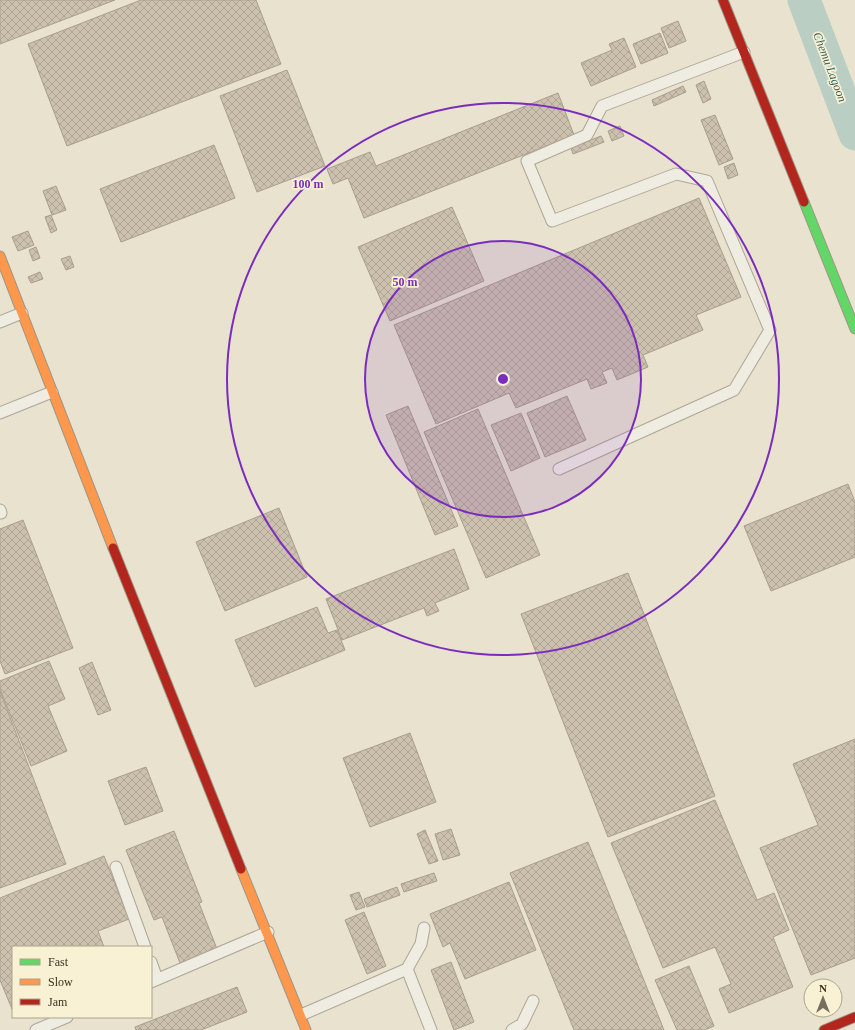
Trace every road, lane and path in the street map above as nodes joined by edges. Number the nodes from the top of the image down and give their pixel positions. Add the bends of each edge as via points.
1 (723, 0) edge
2 (744, 52) junction
3 (0, 256) edge
4 (22, 313) junction
5 (0, 322) edge
6 (855, 329) edge
7 (52, 392) junction
8 (0, 413) edge
9 (559, 469) dead end
10 (116, 867) dead end
11 (424, 928) dead end
12 (268, 932) junction
13 (145, 946) edge
14 (152, 968) edge
15 (407, 969) junction
16 (154, 980) edge
17 (533, 1001) dead end
18 (301, 1015) junction
19 (855, 1017) edge
20 (65, 1018) edge
21 (36, 1030) edge
22 (306, 1030) edge
23 (431, 1030) edge
24 (512, 1030) edge
25 (824, 1030) edge

1 - 2 street
2 - 6 street
2 - 9 lane via 602,106 587,135 527,161 552,221 676,174 708,181 770,330 734,390
3 - 4 street
4 - 5 lane
4 - 7 street
7 - 8 lane
7 - 12 street
10 - 13 lane
11 - 15 lane via 421,944
12 - 16 lane
12 - 18 street
14 - 16 lane
15 - 18 lane
15 - 23 lane
17 - 24 lane via 522,1024
18 - 22 street
19 - 25 street
20 - 21 lane

